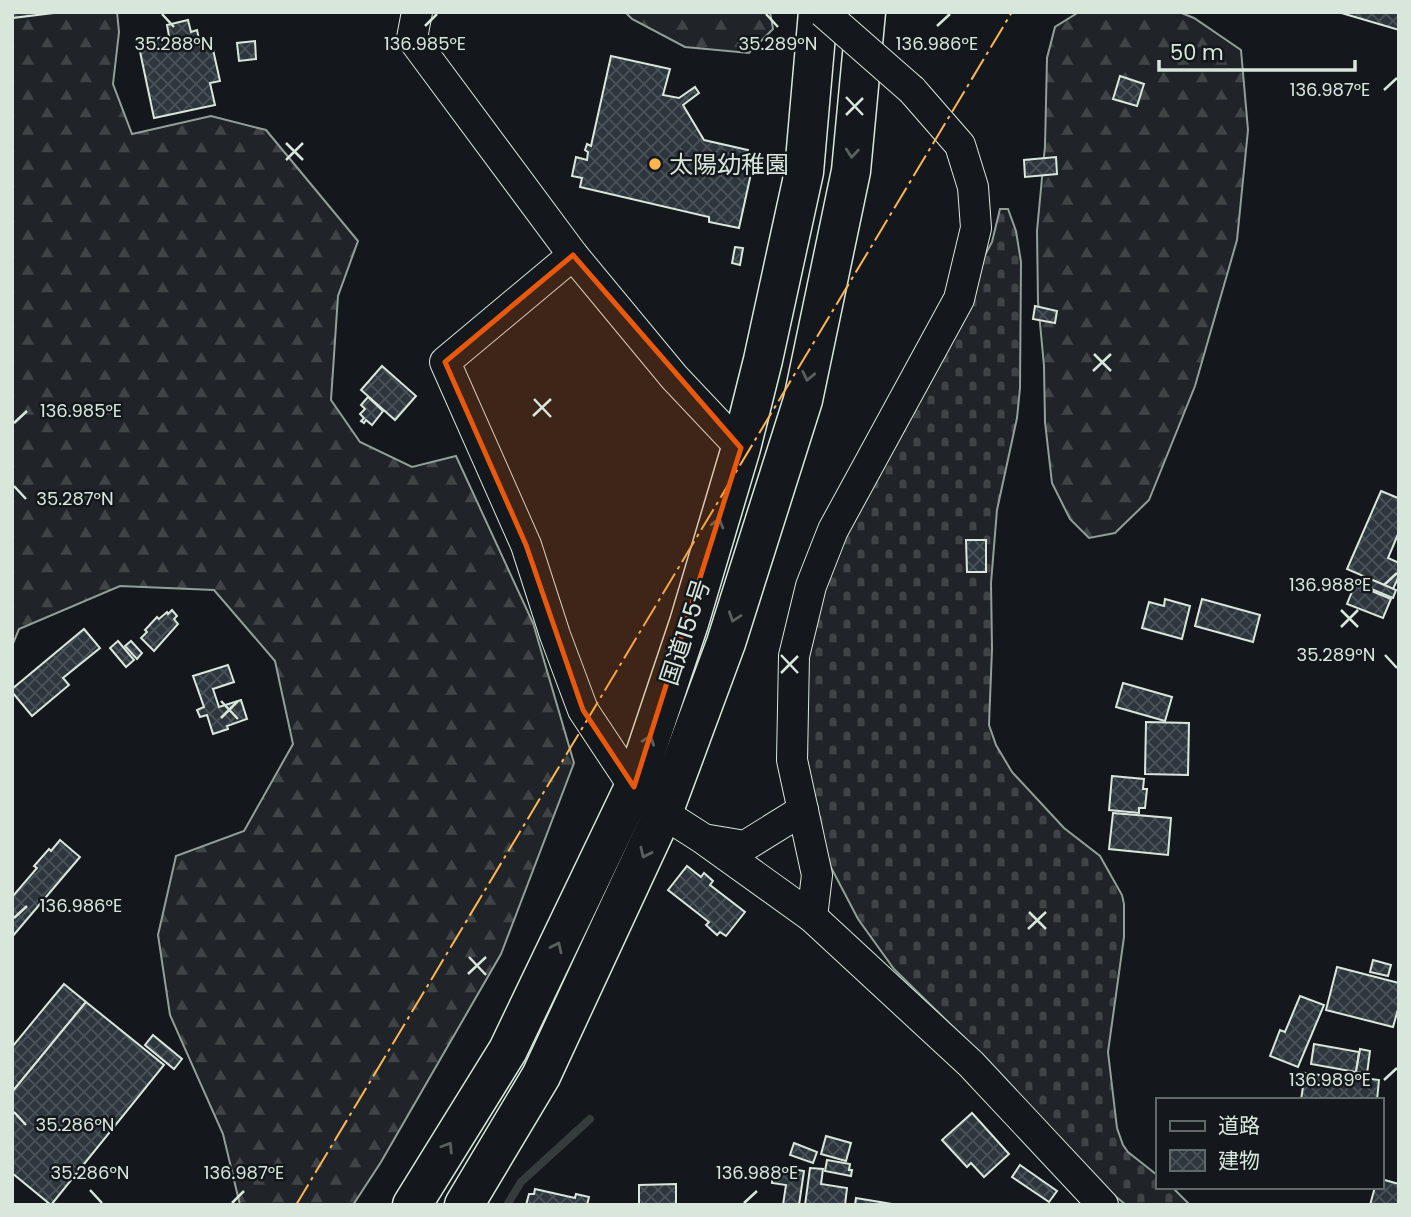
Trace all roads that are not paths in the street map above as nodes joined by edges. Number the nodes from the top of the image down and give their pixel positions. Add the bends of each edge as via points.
1 (417, 12) edge
2 (818, 12) edge
3 (823, 12) edge
4 (866, 12) edge
5 (573, 255) junction
6 (741, 448) junction
7 (634, 787) junction
8 (803, 810) junction
9 (663, 813) junction
10 (702, 838) junction
11 (812, 917) junction
12 (412, 1205) edge
13 (464, 1205) edge
14 (1103, 1205) edge

1 - 5 street via 412,38
2 - 6 highway, 国道155号 via 804,172
3 - 8 street, bridge via 912,90 960,145 973,187 976,228 959,299 833,530 811,586 794,656 792,760
4 -> 9 highway, 国道155号 via 851,171 803,400 726,643
5 - 6 street via 674,377
5 - 7 street via 445,362 526,545 583,710
7 -> 6 highway, 国道155号
7 - 9 street
12 -> 7 highway, 国道155号 via 508,1050
8 - 10 street via 745,846
8 - 11 street via 817,875
9 - 10 street
9 -> 13 highway, 国道155号 via 541,1076
10 - 11 street
11 - 14 street via 971,1064

